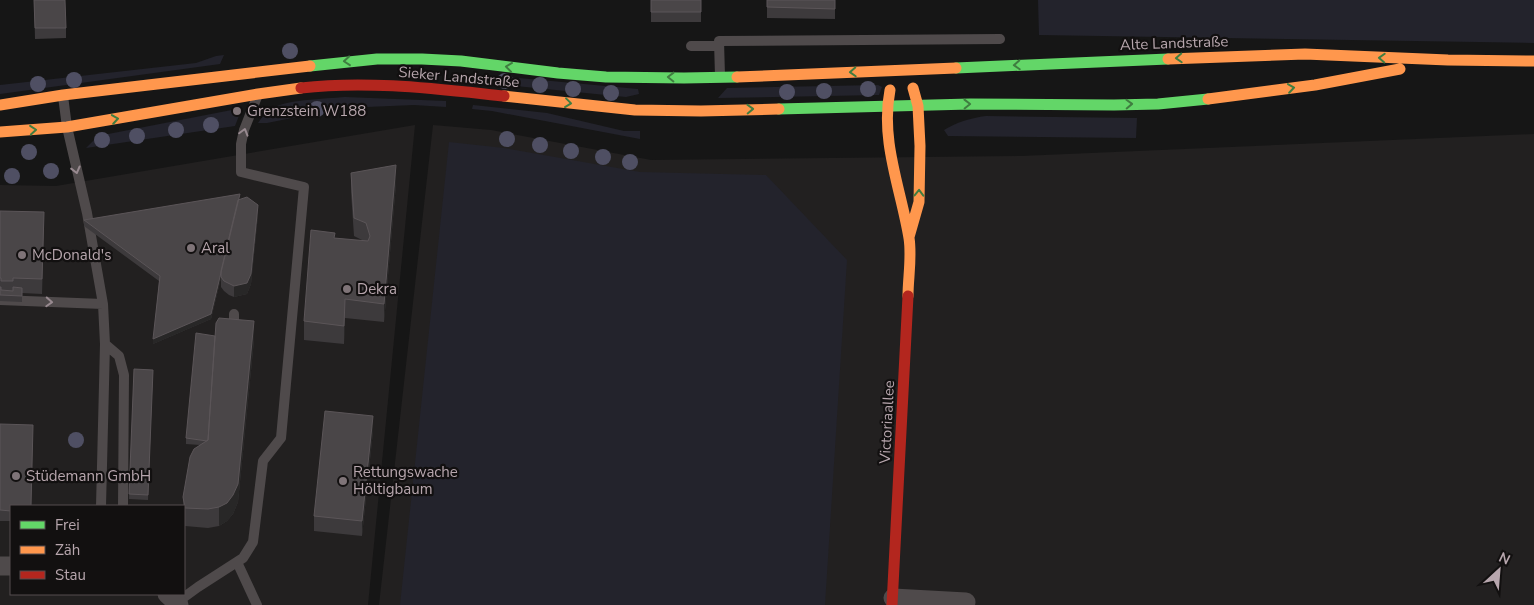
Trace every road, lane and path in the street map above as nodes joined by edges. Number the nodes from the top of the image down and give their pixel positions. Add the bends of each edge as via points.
1 (1000, 39) dead end
2 (691, 46) dead end
3 (719, 46) junction
4 (1448, 60) junction
5 (1534, 61) edge
6 (902, 70) junction
7 (717, 82) junction
8 (258, 94) junction
9 (63, 95) junction
10 (0, 105) edge
11 (886, 106) junction
12 (918, 106) junction
13 (67, 127) junction
14 (0, 132) edge
15 (909, 240) junction
16 (0, 300) edge
17 (103, 304) junction
18 (234, 314) dead end
19 (234, 338) edge
20 (105, 344) junction
21 (101, 505) edge
22 (123, 505) edge
23 (237, 562) junction
24 (185, 594) edge
25 (892, 602) edge
26 (966, 602) dead end
27 (257, 605) edge

1 - 3 lane via 719,41
2 - 3 lane
3 - 7 lane
4 - 5 main road, Alte Landstraße
4 -> 6 main road, Alte Landstraße via 1305,54
12 -> 4 main road, Alte Landstraße via 1158,104 1306,86
6 -> 7 main road, Sieker Landstraße
6 - 11 main road, Victoriaallee via 894,80
6 - 12 main road, Victoriaallee
7 -> 9 main road, Sieker Landstraße via 606,77 461,61 377,59
8 -> 11 main road, Sieker Landstraße via 385,85 635,110
13 -> 8 main road, Sieker Landstraße
23 -> 8 lane via 253,542 263,461 281,438 304,187 241,172 242,137
9 - 10 main road, Sieker Landstraße
9 - 13 lane
11 - 12 main road, Sieker Landstraße
11 - 15 main road, Victoriaallee via 892,166
15 -> 12 main road, Victoriaallee via 919,202
14 -> 13 main road, Sieker Landstraße
13 -> 17 lane
15 - 25 main road, Victoriaallee
16 -> 17 lane
17 - 20 lane
18 - 19 lane
20 - 21 lane
20 - 22 lane via 119,356 124,375
23 - 24 lane
23 - 27 lane
25 - 26 street

